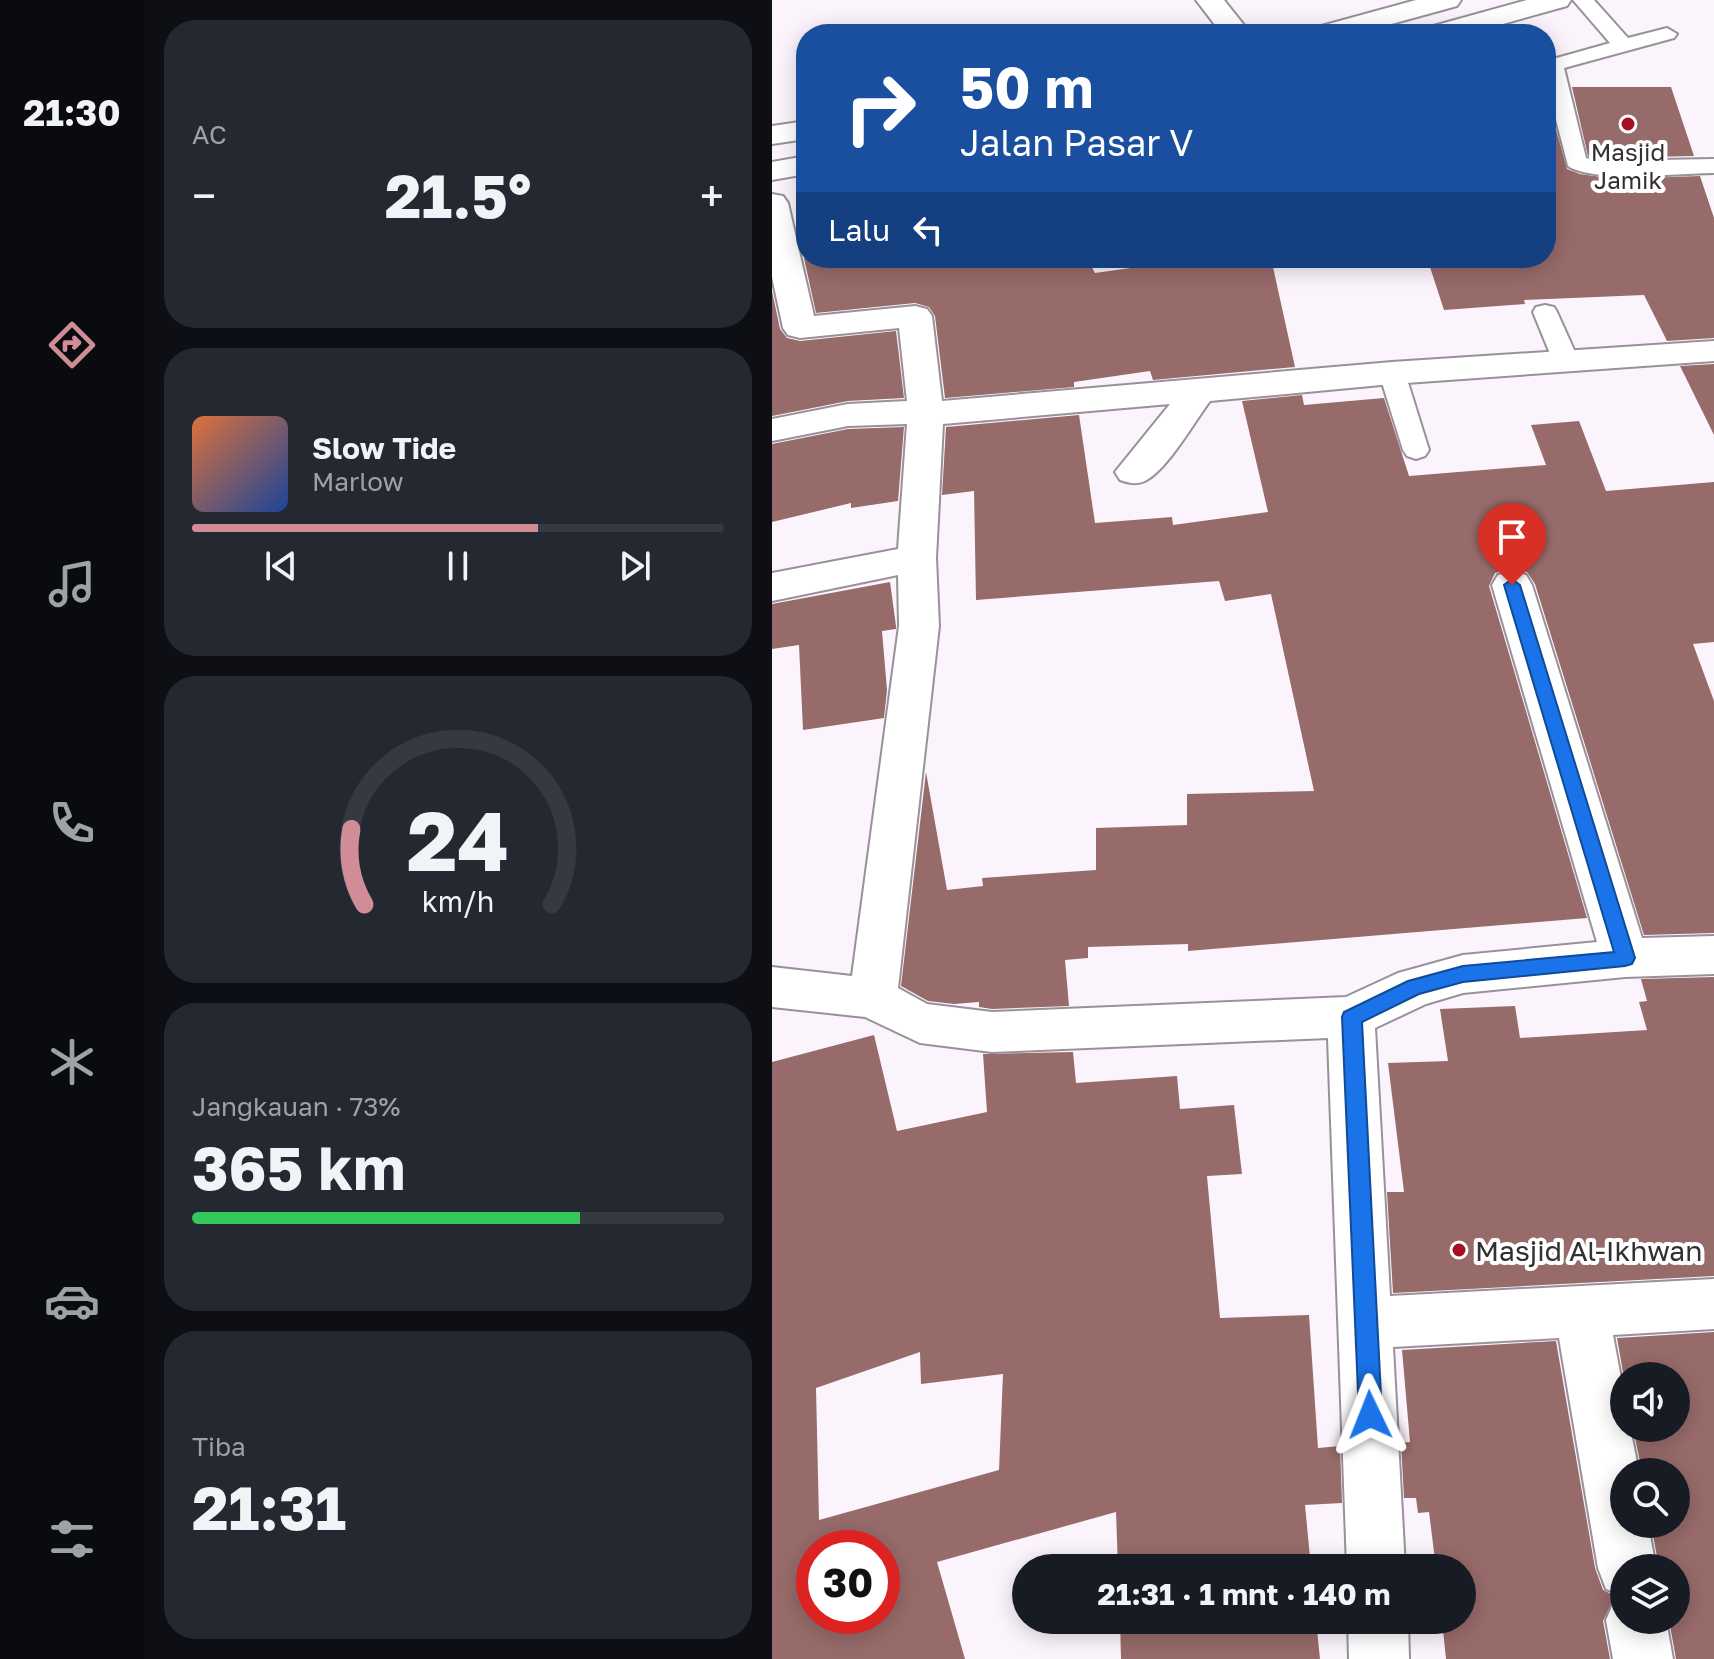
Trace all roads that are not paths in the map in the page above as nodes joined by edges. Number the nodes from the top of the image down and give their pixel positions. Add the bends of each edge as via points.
1 (1210, 0) edge
2 (1447, 0) edge
3 (1557, 0) edge
4 (1583, 0) edge
5 (1229, 24) edge
6 (1360, 24) edge
7 (1472, 24) edge
8 (1667, 34) dead end
9 (1621, 43) junction
10 (1556, 64) edge
11 (1556, 78) edge
12 (796, 131) edge
13 (772, 135) edge
14 (1714, 166) edge
15 (796, 167) edge
16 (772, 171) edge
17 (772, 203) edge
18 (1545, 312) dead end
19 (1714, 351) edge
20 (1566, 361) junction
21 (1392, 373) junction
22 (1199, 391) junction
23 (926, 414) junction
24 (772, 430) edge
25 (1416, 450) dead end
26 (1133, 472) dead end
27 (917, 558) junction
28 (1512, 585) dead end
29 (772, 587) edge
30 (1714, 955) edge
31 (1625, 958) junction
32 (772, 987) edge
33 (873, 998) junction
34 (1351, 1017) junction
35 (1714, 1304) edge
36 (1582, 1312) junction
37 (1367, 1323) junction
38 (1375, 1554) edge
39 (1625, 1554) edge
40 (1378, 1634) edge
41 (1639, 1634) edge
42 (1379, 1659) edge
43 (1643, 1659) edge

1 - 5 street
2 - 6 street
3 - 7 street
4 - 9 lane
8 - 9 lane
9 - 10 lane
11 - 14 lane via 1576,161 1585,167
12 - 13 street
15 - 16 street
17 - 23 street via 800,328 915,316
18 - 20 lane
19 - 20 street
20 - 21 street
21 - 22 street
21 - 25 lane
22 - 23 street
22 - 26 street
23 - 24 street via 851,412
23 - 27 street
27 - 29 street
27 - 33 street via 919,626
28 - 31 street
30 - 31 street
31 - 34 street via 1463,974 1415,987
32 - 33 street
33 - 34 street via 920,1023 992,1032
34 - 37 street
35 - 36 street
36 - 37 street
36 - 39 street
37 - 38 street
40 - 42 street
41 - 43 street

